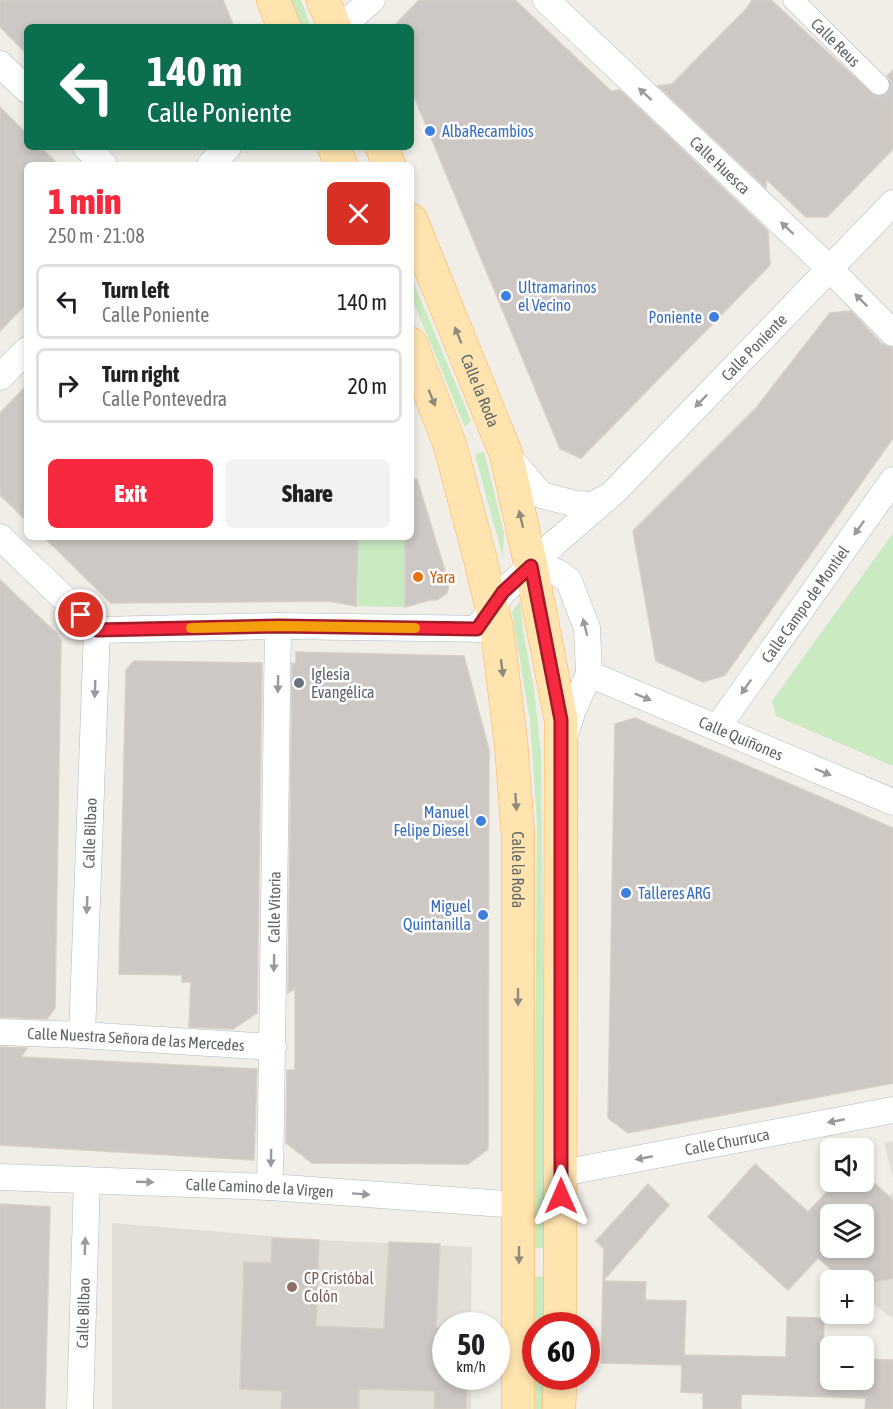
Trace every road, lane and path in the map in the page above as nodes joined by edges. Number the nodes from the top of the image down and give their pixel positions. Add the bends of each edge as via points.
1 (273, 0) edge
2 (323, 0) edge
3 (372, 0) edge
4 (546, 0) edge
5 (793, 0) edge
6 (283, 24) edge
7 (334, 24) edge
8 (344, 24) edge
9 (0, 64) edge
10 (879, 85) tunnel mouth
11 (24, 87) edge
12 (89, 150) edge
13 (225, 150) edge
14 (101, 162) edge
15 (213, 162) edge
16 (893, 204) edge
17 (414, 227) edge
18 (829, 268) junction
19 (893, 333) edge
20 (414, 352) edge
21 (24, 353) edge
22 (0, 377) edge
23 (506, 454) junction
24 (893, 480) edge
25 (615, 491) junction
26 (0, 537) edge
27 (531, 566) junction
28 (488, 621) junction
29 (278, 626) junction
30 (97, 630) junction
31 (589, 674) junction
32 (717, 728) junction
33 (561, 746) junction
34 (893, 802) edge
35 (0, 1032) edge
36 (82, 1035) junction
37 (273, 1047) junction
38 (893, 1110) edge
39 (562, 1173) junction
40 (0, 1177) edge
41 (87, 1180) junction
42 (270, 1187) junction
43 (519, 1206) junction
44 (560, 1312) edge
45 (560, 1390) edge
46 (80, 1409) edge
47 (518, 1409) edge
48 (559, 1409) edge

1 - 6 main road
2 - 7 main road
3 - 8 street
18 -> 4 street, Calle Huesca
5 - 10 street, Calle Reus
9 - 11 street
12 - 14 street
13 - 15 street
16 - 18 street, Calle Poniente
23 -> 17 main road, Calle la Roda
19 -> 18 street, Calle Huesca
18 -> 25 street, Calle Poniente
20 -> 28 main road, Calle la Roda via 450,445
21 - 22 street
23 - 25 street, Calle Poniente via 541,495 593,505
27 -> 23 main road, Calle la Roda
24 -> 32 street, Calle Campo de Montiel
25 - 27 street, Calle Poniente
26 - 30 street
27 - 28 street, Calle Poniente
31 -> 27 street via 587,628 569,581 557,572
27 - 33 main road, Calle la Roda via 561,720
28 - 29 street
28 -> 43 main road, Calle la Roda via 511,743 518,834
29 - 30 street
29 -> 37 street, Calle Vitoria
30 -> 36 street, Calle Bilbao
31 -> 32 street, Calle Quiñones
31 - 33 street
32 -> 34 street, Calle Quiñones
33 - 39 main road, Calle la Roda
35 - 36 street, Calle Nuestra Señora de las Mercedes
36 - 37 street, Calle Nuestra Señora de las Mercedes
37 -> 42 street, Calle Vitoria
38 -> 39 street, Calle Churruca
39 - 44 main road, Calle la Roda
40 - 41 street, Calle Camino de la Virgen
41 -> 42 street, Calle Camino de la Virgen
46 -> 41 street, Calle Bilbao
42 -> 43 street, Calle Camino de la Virgen
43 -> 47 main road, Calle la Roda
45 - 48 main road

